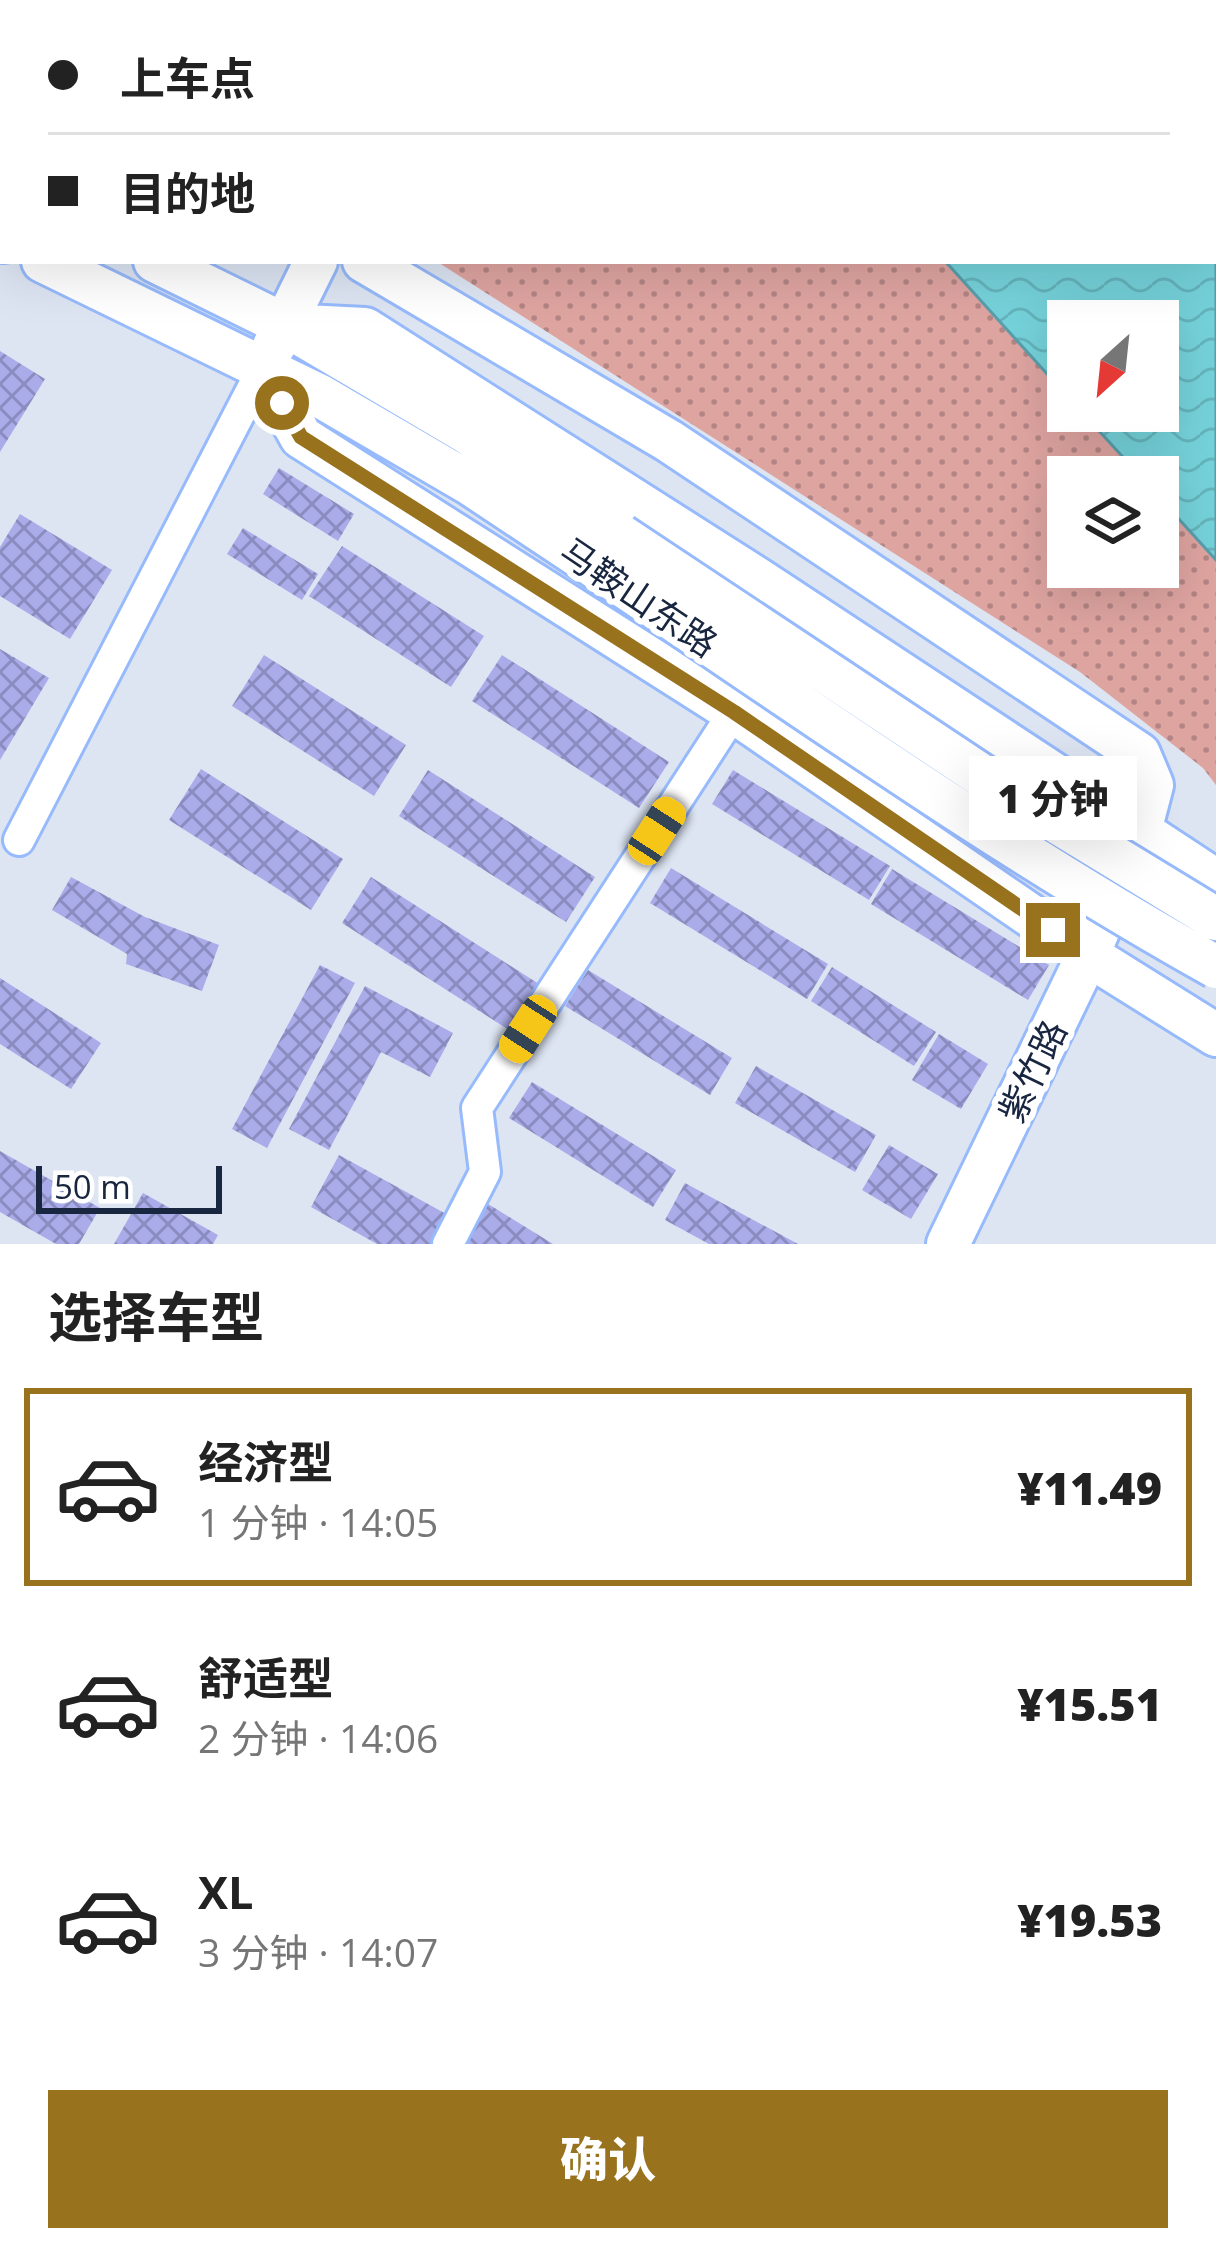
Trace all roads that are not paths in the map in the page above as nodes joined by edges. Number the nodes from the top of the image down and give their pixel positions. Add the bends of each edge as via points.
1 (49, 264) edge
2 (161, 264) edge
3 (315, 264) edge
4 (369, 264) edge
5 (285, 325) junction
6 (263, 368) junction
7 (609, 552) junction
8 (734, 712) junction
9 (1140, 831) junction
10 (19, 840) dead end
11 (1216, 881) edge
12 (1216, 920) edge
13 (1088, 955) junction
14 (1216, 967) edge
15 (1216, 1035) edge
16 (448, 1244) edge
17 (948, 1244) edge

1 - 6 main road, 马鞍山东路
2 - 5 main road, 马鞍山东路
3 - 5 main road
4 - 9 main road, 紫竹路 via 669,441 1138,754 1152,785
5 - 6 main road
5 - 7 main road, 马鞍山东路 via 468,434
5 - 9 main road via 365,329
6 - 7 main road, 马鞍山东路
6 - 8 main road via 301,437
6 - 10 street
7 - 12 main road, 马鞍山东路, bridge
7 - 14 main road, 马鞍山东路, bridge via 973,822
8 - 13 main road
8 - 16 street via 477,1108 485,1172
9 - 11 main road
9 - 13 main road, 紫竹路
13 - 15 main road
13 - 17 main road, 紫竹路

